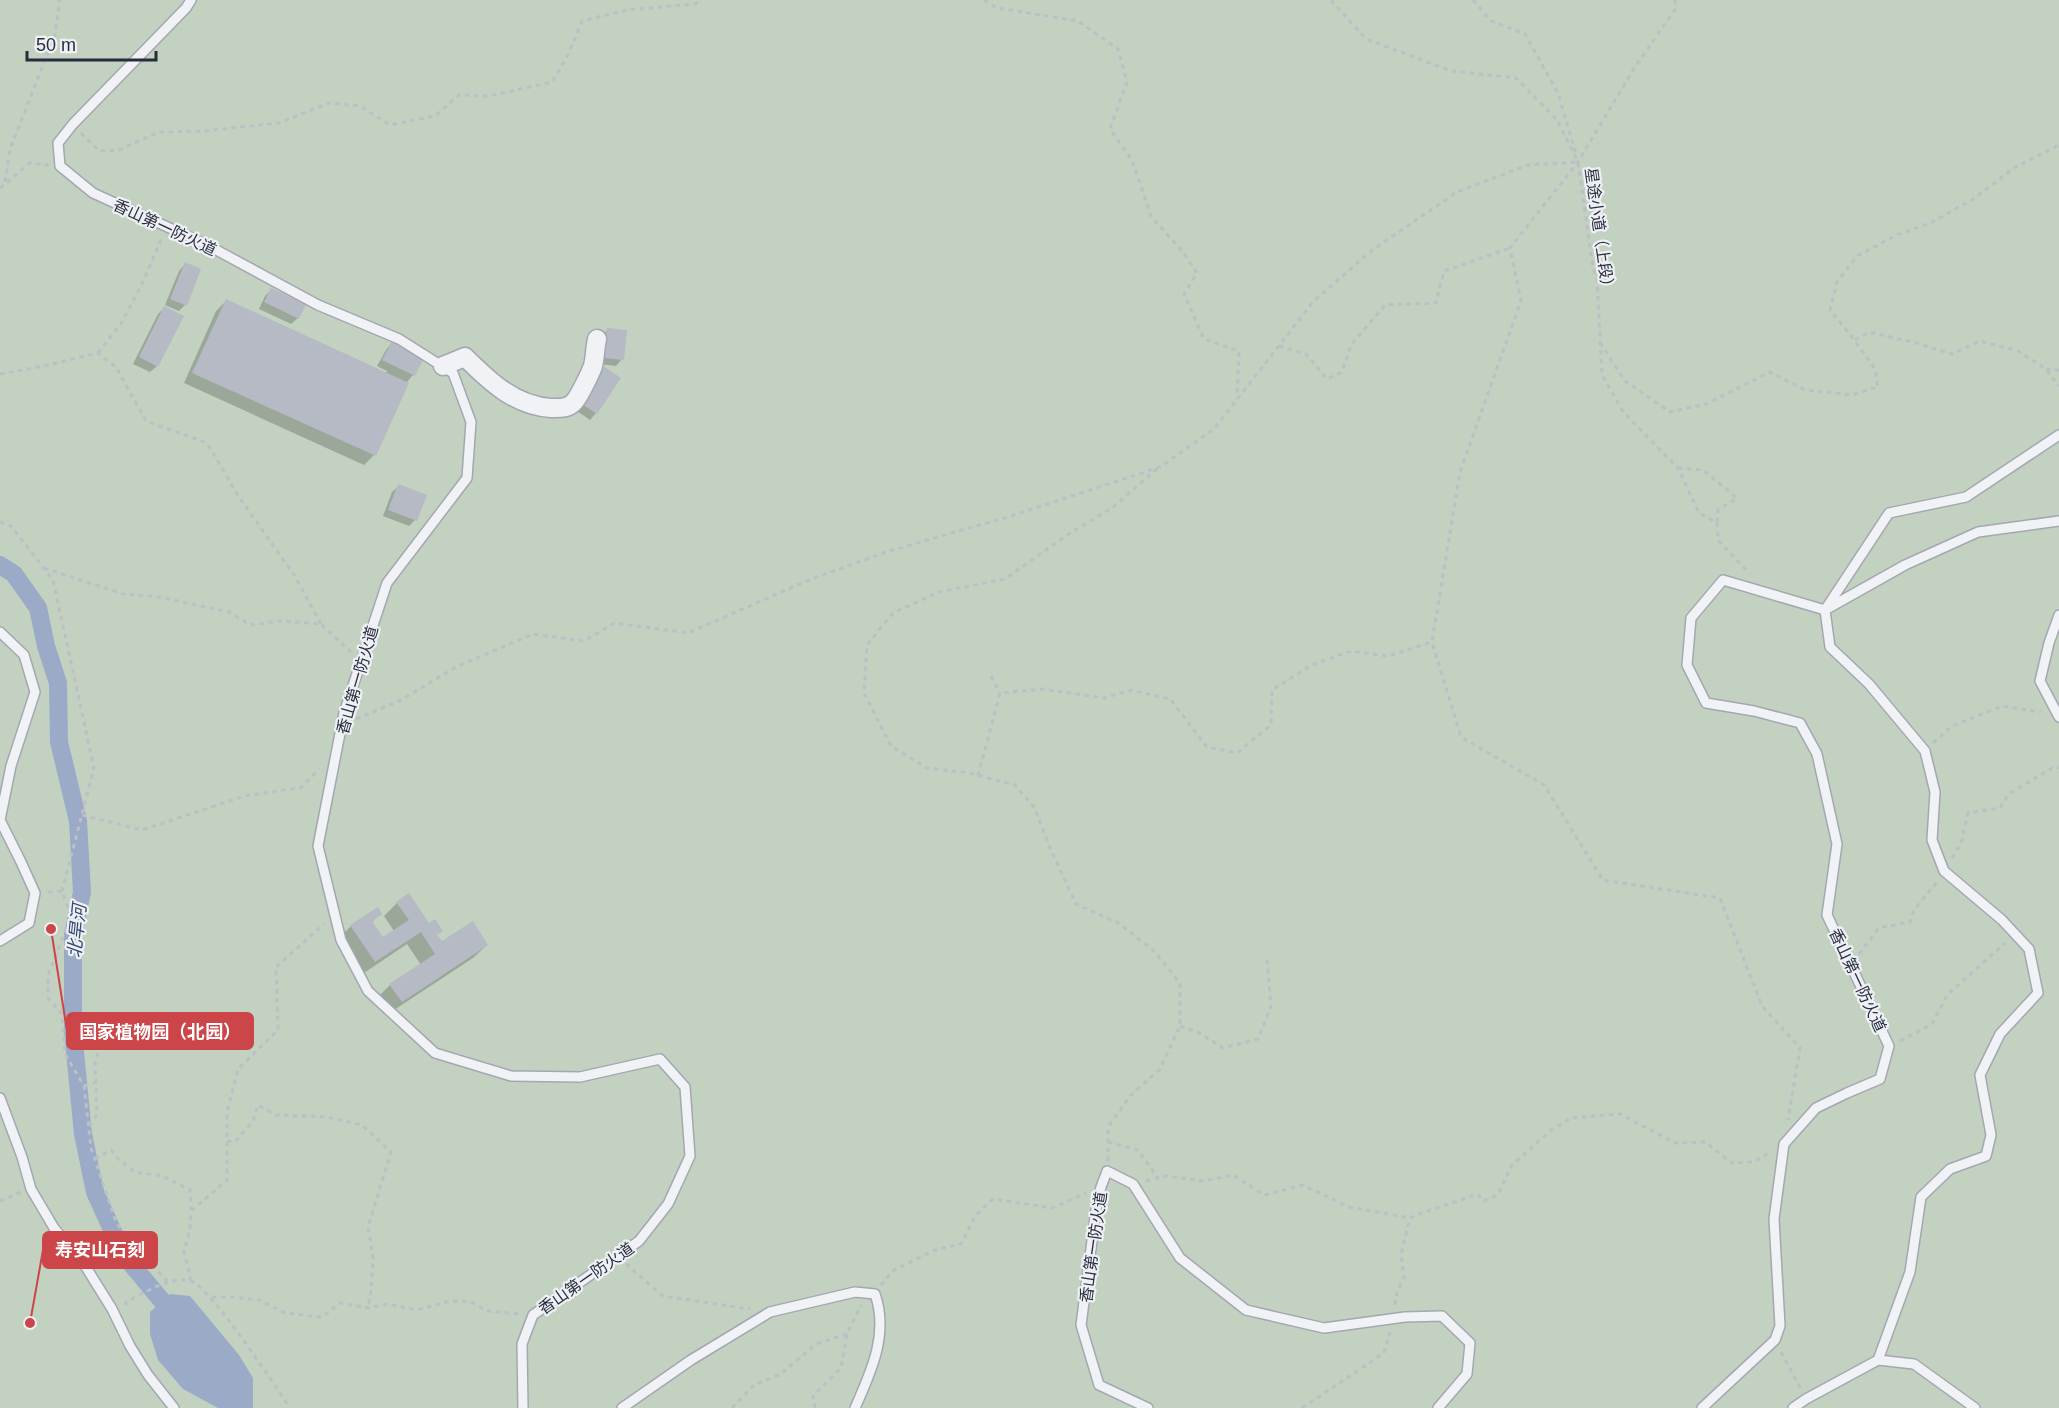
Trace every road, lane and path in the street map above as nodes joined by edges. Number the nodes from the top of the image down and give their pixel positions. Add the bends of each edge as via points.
1 (60, 0) edge
2 (191, 0) edge
3 (701, 0) edge
4 (984, 0) edge
5 (1331, 0) edge
6 (1473, 0) edge
7 (1675, 0) edge
8 (73, 124) junction
9 (2059, 145) edge
10 (1578, 162) junction
11 (60, 166) junction
12 (5, 182) junction
13 (0, 188) edge
14 (166, 227) junction
15 (1510, 249) junction
16 (597, 339) dead end
17 (1855, 340) junction
18 (1599, 342) junction
19 (1279, 346) junction
20 (98, 353) junction
21 (443, 366) junction
22 (2046, 369) junction
23 (2059, 370) edge
24 (0, 374) edge
25 (2059, 386) edge
26 (1237, 399) junction
27 (2059, 435) edge
28 (1160, 467) junction
29 (1678, 468) junction
30 (2059, 521) edge
31 (0, 522) edge
32 (1717, 523) junction
33 (43, 567) junction
34 (1767, 592) junction
35 (1825, 610) junction
36 (2059, 615) edge
37 (321, 624) junction
38 (0, 632) edge
39 (1432, 642) junction
40 (361, 661) junction
41 (990, 676) dead end
42 (1000, 693) junction
43 (2058, 716) edge
44 (342, 725) junction
45 (337, 750) junction
46 (1925, 750) junction
47 (978, 776) junction
48 (82, 816) junction
49 (62, 891) junction
50 (35, 893) junction
51 (335, 914) junction
52 (2016, 934) junction
53 (0, 941) edge
54 (1267, 960) dead end
55 (1179, 1026) junction
56 (106, 1030) dead end
57 (1889, 1046) junction
58 (94, 1083) junction
59 (84, 1086) junction
60 (0, 1098) edge
61 (88, 1128) junction
62 (227, 1141) junction
63 (1108, 1142) junction
64 (1784, 1144) junction
65 (95, 1159) junction
66 (1107, 1171) junction
67 (1158, 1178) junction
68 (1133, 1184) junction
69 (1101, 1187) junction
70 (31, 1189) junction
71 (0, 1201) edge
72 (191, 1211) junction
73 (1410, 1218) junction
74 (617, 1256) junction
75 (167, 1281) junction
76 (191, 1281) junction
77 (855, 1292) junction
78 (874, 1294) junction
79 (212, 1297) junction
80 (126, 1302) dead end
81 (368, 1308) junction
82 (770, 1312) junction
83 (533, 1315) junction
84 (1394, 1319) junction
85 (847, 1334) junction
86 (1775, 1340) junction
87 (1878, 1360) junction
88 (1806, 1399) junction
89 (174, 1408) edge
90 (290, 1408) edge
91 (522, 1408) edge
92 (622, 1408) edge
93 (732, 1408) edge
94 (815, 1408) edge
95 (855, 1408) edge
96 (1148, 1408) edge
97 (1302, 1408) edge
98 (1438, 1408) edge
99 (1702, 1408) edge
100 (1793, 1408) edge
101 (1975, 1408) edge

1 - 12 path via 55,35 10,149
2 - 8 lane
3 - 8 path via 695,4 627,10 582,21 552,82 489,96 459,95 435,116 390,125 360,106 330,103 279,123 159,132 119,150 99,151
4 - 26 path via 997,8 1078,21 1118,49 1127,81 1110,129 1132,160 1151,216 1197,273 1184,294 1204,339 1239,351
5 - 10 path, 星途小道（上段） via 1366,39 1451,71 1516,78 1557,120
6 - 10 path via 1491,21 1525,34 1558,93
7 - 10 path via 1676,8
8 - 11 lane via 58,143
9 - 17 path via 2014,168 1972,200 1857,256 1837,282 1830,310
10 - 15 path
10 - 18 path, 星途小道（上段） via 1597,279
10 - 19 path via 1528,165 1457,192 1371,251 1313,302
11 - 12 path via 30,163
11 - 14 lane, 香山第一防火道 via 93,193
12 - 13 path
14 - 20 path via 128,312
14 - 21 lane, 香山第一防火道 via 318,305 399,339
15 - 19 path via 1444,271 1436,303 1385,304 1350,345 1342,372 1327,379 1306,354
15 - 39 path via 1521,301 1460,472
16 - 21 street via 593,366 573,403 564,408 529,404 508,394 465,357
17 - 18 path via 1875,369 1878,387 1852,395 1804,390 1770,372 1706,404 1670,412 1625,381
17 - 22 path via 1869,332 1952,354 1980,342 2018,351
18 - 29 path, 星途小道（上段） via 1602,375 1624,413
19 - 26 path
20 - 24 path
20 - 37 path via 116,367 146,421 207,443 294,575
21 - 40 lane, 香山第一防火道 via 453,373 471,422 467,478 387,583
22 - 23 path
22 - 25 path
26 - 28 path via 1214,429
27 - 35 lane via 1966,497 1889,513
28 - 44 path via 886,552 809,580 688,633 615,623 584,641 533,634 456,667 401,700
28 - 47 path via 1112,508 1005,579 939,592 893,613 867,645 864,693 891,746 927,768
29 - 32 path, 星途小道（上段） via 1700,513
29 - 32 path via 1703,470 1737,498 1718,510
30 - 35 lane via 1978,532 1905,565
31 - 33 path via 11,526
32 - 34 path, 星途小道（上段） via 1718,540
33 - 37 path via 123,594 159,597 229,612 250,625 280,621
33 - 48 path via 52,580 93,768
34 - 35 lane, 香山第一防火道
34 - 57 lane, 香山第一防火道 via 1723,580 1691,618 1687,664 1707,703 1800,723 1812,743 1837,844 1827,915
35 - 46 lane via 1830,647 1869,684
36 - 43 lane via 2040,681
37 - 40 path
38 - 50 lane via 24,655 35,692 11,766 0,820
39 - 42 path via 1388,656 1351,651 1312,664 1272,690 1270,725 1238,753 1207,747 1170,699 1131,690 1104,698 1042,690
39 - 64 path via 1461,737 1544,785 1603,880 1720,898 1762,1006 1800,1048
40 - 44 lane, 香山第一防火道
41 - 42 path
42 - 47 path
43 - 46 path via 2002,706 1952,726
44 - 45 lane, 香山第一防火道
45 - 48 path via 302,787 245,796 141,830
45 - 51 lane, 香山第一防火道 via 318,846
46 - 52 lane via 1935,792 1932,840 1944,871
47 - 55 path via 1015,785 1034,807 1076,904 1120,924 1155,952 1180,983
48 - 49 path
49 - 50 path
49 - 59 path via 71,917 48,975 48,998 62,1014 65,1054
50 - 53 lane via 29,923
51 - 62 path via 276,968 278,1030 238,1069 227,1112
51 - 74 lane, 香山第一防火道 via 341,940 368,991 435,1053 511,1076 580,1077 660,1059 686,1087 690,1156 668,1204 639,1241
52 - 57 path via 1947,994 1932,1024
52 - 87 lane via 2029,949 2038,993 2000,1034 1980,1075 1991,1135 1986,1156 1950,1169 1921,1197 1910,1272
54 - 55 path via 1271,1006 1258,1039 1223,1048 1200,1033
55 - 63 path via 1160,1069 1130,1096 1108,1127
56 - 58 path via 95,1062
57 - 64 lane, 香山第一防火道 via 1880,1080 1816,1108
58 - 59 path
58 - 61 path via 96,1115
59 - 61 path
60 - 70 lane
61 - 65 path
62 - 72 path via 227,1180
62 - 81 path via 235,1142 253,1121 258,1105 276,1115 362,1125 391,1152 368,1227 373,1258
63 - 66 path
63 - 67 path via 1138,1150
64 - 73 path via 1753,1162 1732,1163 1704,1142 1675,1143 1620,1114 1571,1118 1550,1131 1512,1166 1498,1195 1484,1201 1477,1194
64 - 86 lane via 1774,1219 1780,1326
65 - 72 path via 111,1150 135,1172 163,1176 190,1190
65 - 75 path via 116,1221 140,1256
66 - 68 lane, 香山第一防火道
66 - 69 lane, 香山第一防火道
67 - 68 path
67 - 73 path via 1203,1181 1233,1175 1264,1195 1303,1185 1349,1207
68 - 84 lane, 香山第一防火道 via 1180,1258 1246,1310 1324,1328
69 - 78 path via 1052,1208 993,1199 975,1216 961,1244 935,1250 894,1269
69 - 96 lane, 香山第一防火道 via 1081,1325 1099,1384
70 - 71 path
70 - 89 lane via 54,1228 84,1264 148,1376
72 - 76 path via 184,1252
73 - 84 path via 1401,1255 1404,1277 1397,1292
74 - 82 path via 663,1296
74 - 83 lane, 香山第一防火道
75 - 76 path
75 - 80 path
76 - 79 path
77 - 78 lane
77 - 82 lane
77 - 85 path via 861,1306
78 - 95 lane via 879,1306 880,1343
79 - 81 path via 259,1300 285,1314 322,1317 340,1303
79 - 90 path
81 - 83 path via 387,1304 417,1310 451,1301 471,1302 486,1311
82 - 92 lane
83 - 91 lane, 香山第一防火道 via 522,1344
84 - 97 path via 1384,1353
84 - 98 lane, 香山第一防火道 via 1442,1316 1470,1343 1467,1374
85 - 93 path via 816,1344 781,1374 754,1385
85 - 94 path via 841,1368 813,1396
86 - 88 path
86 - 99 lane
87 - 88 lane
87 - 101 lane via 1914,1364
88 - 100 lane

